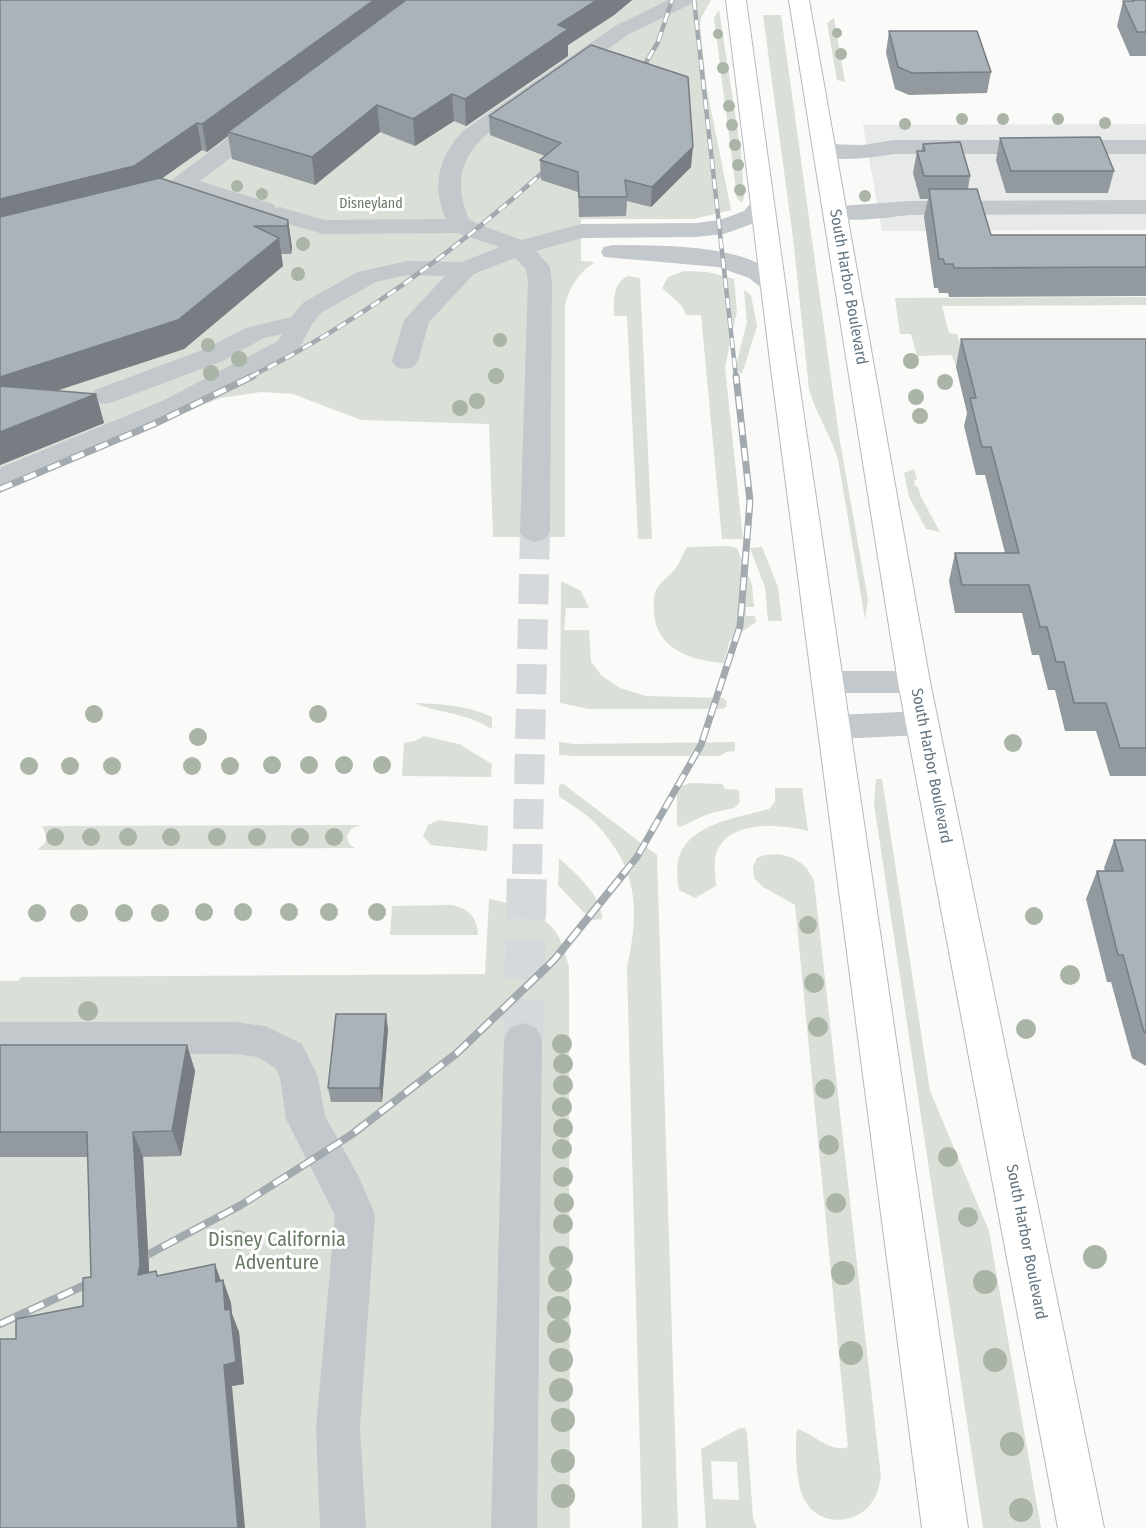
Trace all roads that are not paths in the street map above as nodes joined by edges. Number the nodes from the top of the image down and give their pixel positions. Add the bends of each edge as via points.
1 (684, 0) edge
2 (736, 0) edge
3 (799, 0) edge
4 (279, 110) edge
5 (937, 147) junction
6 (1146, 147) edge
7 (825, 151) junction
8 (1146, 162) edge
9 (182, 183) junction
10 (1146, 198) edge
11 (763, 203) junction
12 (122, 207) edge
13 (1008, 207) junction
14 (1146, 207) edge
15 (835, 212) junction
16 (462, 225) junction
17 (518, 249) junction
18 (465, 269) junction
19 (772, 284) junction
20 (300, 322) junction
21 (405, 361) dead end
22 (104, 396) dead end
23 (0, 480) edge
24 (535, 532) tunnel mouth
25 (828, 682) junction
26 (914, 682) junction
27 (923, 723) junction
28 (834, 727) junction
29 (0, 1038) edge
30 (523, 1039) tunnel mouth
31 (342, 1528) edge
32 (514, 1528) edge
33 (945, 1528) edge
34 (1082, 1528) edge

1 - 16 lane via 622,30 464,141 449,175 455,214
2 - 11 main road
3 - 7 main road, South Harbor Boulevard
4 - 9 lane
5 - 6 lane
5 - 7 lane
5 - 8 lane via 982,157 1108,157
7 - 15 main road, South Harbor Boulevard
9 - 12 lane via 164,197
9 - 16 lane via 323,226
10 - 13 lane via 1122,202 1037,201
11 - 17 lane via 752,216 724,227 581,231
11 - 19 main road
13 - 14 lane
13 - 15 lane
15 - 26 main road, South Harbor Boulevard
16 - 17 lane
17 - 18 lane
17 - 19 lane via 698,257 743,266 765,276
17 - 24 lane via 538,267 540,282
18 - 20 lane via 407,268 382,272 332,295 313,307
18 - 21 lane via 417,320
19 - 25 main road
20 - 22 lane via 255,333 214,354
20 - 23 lane via 289,346 172,407
25 - 26 lane
25 - 28 main road
26 - 27 main road, South Harbor Boulevard
27 - 28 lane
27 - 34 main road, South Harbor Boulevard
28 - 33 main road
29 - 31 lane via 234,1038 265,1042 289,1056 299,1077 306,1119 355,1215 338,1428
30 - 32 lane

